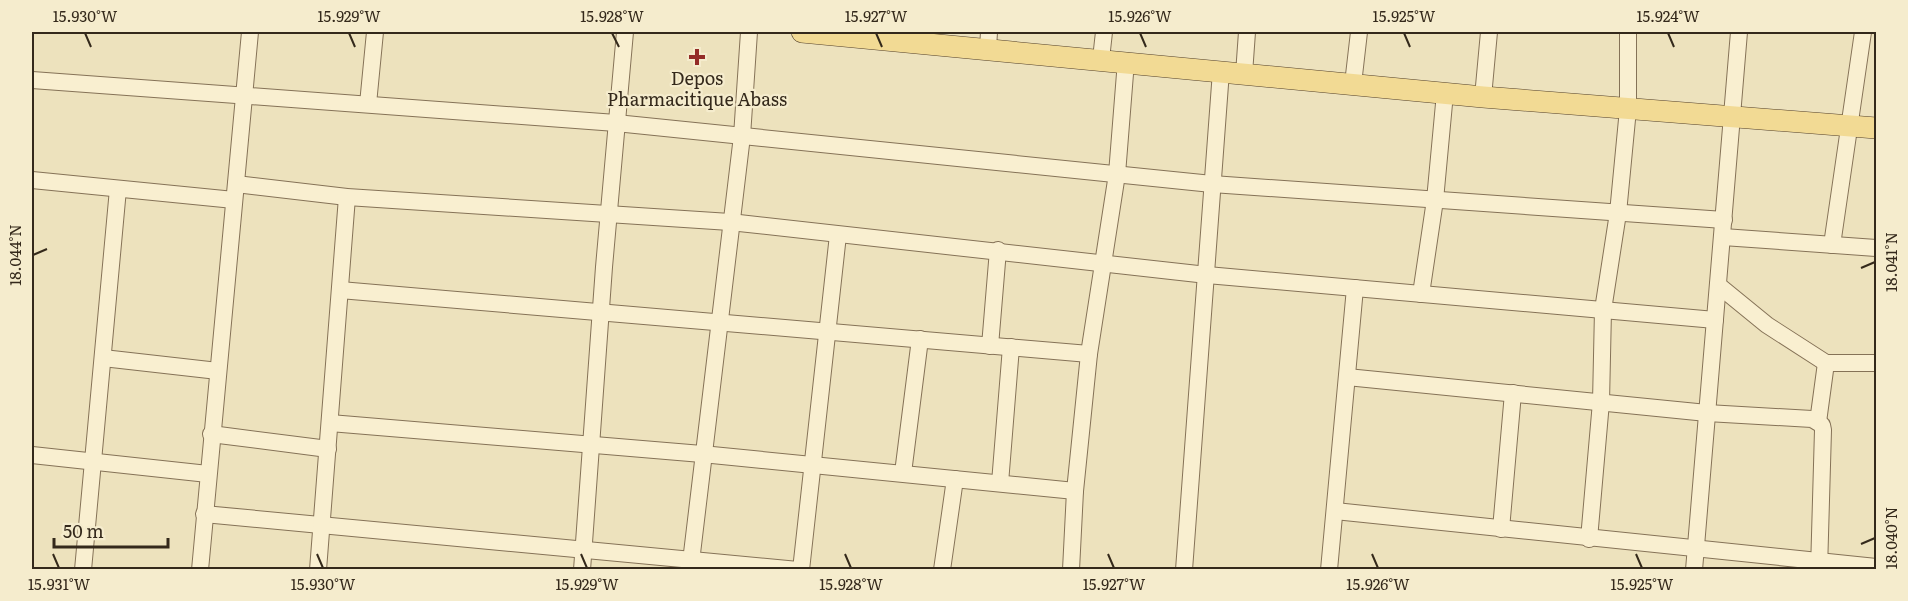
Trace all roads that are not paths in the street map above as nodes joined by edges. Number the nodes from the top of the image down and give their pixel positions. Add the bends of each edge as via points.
1 (250, 32) edge
2 (375, 32) edge
3 (625, 32) edge
4 (749, 32) edge
5 (802, 32) edge
6 (1104, 32) edge
7 (1248, 32) edge
8 (1359, 32) edge
9 (1488, 32) edge
10 (1628, 32) edge
11 (1739, 32) edge
12 (1863, 32) edge
13 (852, 33) edge
14 (988, 40) edge
15 (1101, 59) junction
16 (1126, 61) junction
17 (1221, 72) junction
18 (1244, 74) junction
19 (32, 80) edge
20 (1353, 84) junction
21 (1445, 93) junction
22 (244, 95) junction
23 (1483, 97) junction
24 (368, 104) junction
25 (1628, 109) junction
26 (1733, 118) junction
27 (616, 123) junction
28 (1848, 125) junction
29 (1876, 128) edge
30 (742, 136) junction
31 (1117, 174) junction
32 (32, 180) edge
33 (1212, 184) junction
34 (118, 189) junction
35 (235, 192) junction
36 (347, 197) junction
37 (1435, 200) junction
38 (1618, 213) junction
39 (609, 216) junction
40 (730, 222) junction
41 (1723, 229) junction
42 (838, 235) junction
43 (1832, 244) junction
44 (1876, 248) edge
45 (998, 250) junction
46 (1105, 263) junction
47 (1207, 275) junction
48 (1718, 285) junction
49 (1355, 288) junction
50 (340, 290) junction
51 (1421, 294) junction
52 (1603, 310) junction
53 (600, 312) junction
54 (1715, 320) junction
55 (719, 322) junction
56 (829, 332) junction
57 (920, 339) junction
58 (990, 346) junction
59 (1011, 347) junction
60 (1089, 354) junction
61 (103, 358) junction
62 (1826, 363) junction
63 (1876, 363) edge
64 (218, 371) junction
65 (1347, 377) junction
66 (1512, 393) junction
67 (1601, 402) junction
68 (1707, 413) junction
69 (1818, 422) junction
70 (330, 423) junction
71 (211, 434) junction
72 (590, 444) junction
73 (328, 449) junction
74 (702, 454) junction
75 (32, 455) edge
76 (94, 462) junction
77 (812, 465) junction
78 (903, 473) junction
79 (208, 474) junction
80 (955, 479) junction
81 (1000, 483) junction
82 (1075, 491) junction
83 (1335, 511) junction
84 (204, 514) junction
85 (322, 525) junction
86 (1501, 529) junction
87 (1589, 539) junction
88 (584, 550) junction
89 (1696, 550) junction
90 (690, 564) edge
91 (1820, 566) edge
92 (1876, 567) edge
93 (83, 570) edge
94 (200, 570) edge
95 (318, 570) edge
96 (582, 570) edge
97 (800, 570) edge
98 (942, 570) edge
99 (1071, 570) edge
100 (1184, 570) edge
101 (1329, 570) edge
102 (1694, 570) edge

1 - 22 street
2 - 24 street
3 - 27 street
4 - 30 street
5 - 13 main road
6 - 15 street
7 - 18 street
8 - 20 street
9 - 23 street
10 - 25 street
11 - 26 street
12 - 28 street
13 - 14 main road
14 - 15 main road
15 - 16 main road
16 - 17 main road
16 - 31 street
17 - 18 main road
17 - 33 street
18 - 20 main road
19 - 22 street
20 - 21 main road
21 - 23 main road
21 - 37 street
22 - 24 street
22 - 35 street
23 - 25 main road
24 - 27 street
25 - 26 main road
25 - 38 street
26 - 28 main road
26 - 41 street
27 - 30 street
27 - 39 street
28 - 29 main road
28 - 43 street
30 - 31 street
30 - 40 street
31 - 33 street
31 - 46 street
32 - 34 street
33 - 37 street
33 - 47 street
34 - 35 street
34 - 61 street
35 - 36 street
35 - 64 street
36 - 39 street
36 - 50 street
37 - 38 street
37 - 51 street
38 - 41 street
38 - 52 street
39 - 40 street
39 - 53 street
40 - 42 street
40 - 55 street
41 - 43 street
41 - 48 street
42 - 45 street
42 - 56 street
43 - 44 street
45 - 46 street
45 - 58 street
46 - 47 street
46 - 60 street
47 - 49 street
47 - 100 street
48 - 54 street
48 - 62 street via 1767,325
49 - 51 street
49 - 65 street
50 - 53 street
50 - 70 street
51 - 52 street
52 - 54 street
52 - 67 street
53 - 55 street
53 - 72 street
54 - 68 street
55 - 56 street
55 - 74 street
56 - 57 street
56 - 77 street
57 - 58 street
57 - 78 street
58 - 59 street
59 - 60 street
59 - 81 street
60 - 82 street
61 - 64 street
61 - 76 street
62 - 63 street
62 - 69 street
64 - 71 street
65 - 66 street
65 - 83 street
66 - 67 street
66 - 86 street
67 - 68 street
67 - 87 street
68 - 69 street via 1802,416
68 - 89 street
69 - 91 street via 1823,430
70 - 72 street
70 - 73 street
71 - 73 street
71 - 79 street
72 - 74 street
72 - 88 street
73 - 85 street
74 - 77 street
74 - 90 street
75 - 76 street
76 - 79 street
76 - 93 street
77 - 78 street
77 - 97 street
78 - 80 street
79 - 84 street
80 - 81 street
80 - 98 street
81 - 82 street
82 - 99 street
83 - 86 street
83 - 101 street
84 - 85 street
84 - 94 street
85 - 88 street
85 - 95 street
86 - 87 street
87 - 89 street
88 - 90 street
88 - 96 street
89 - 91 street
89 - 102 street
90 - 97 street
91 - 92 street

